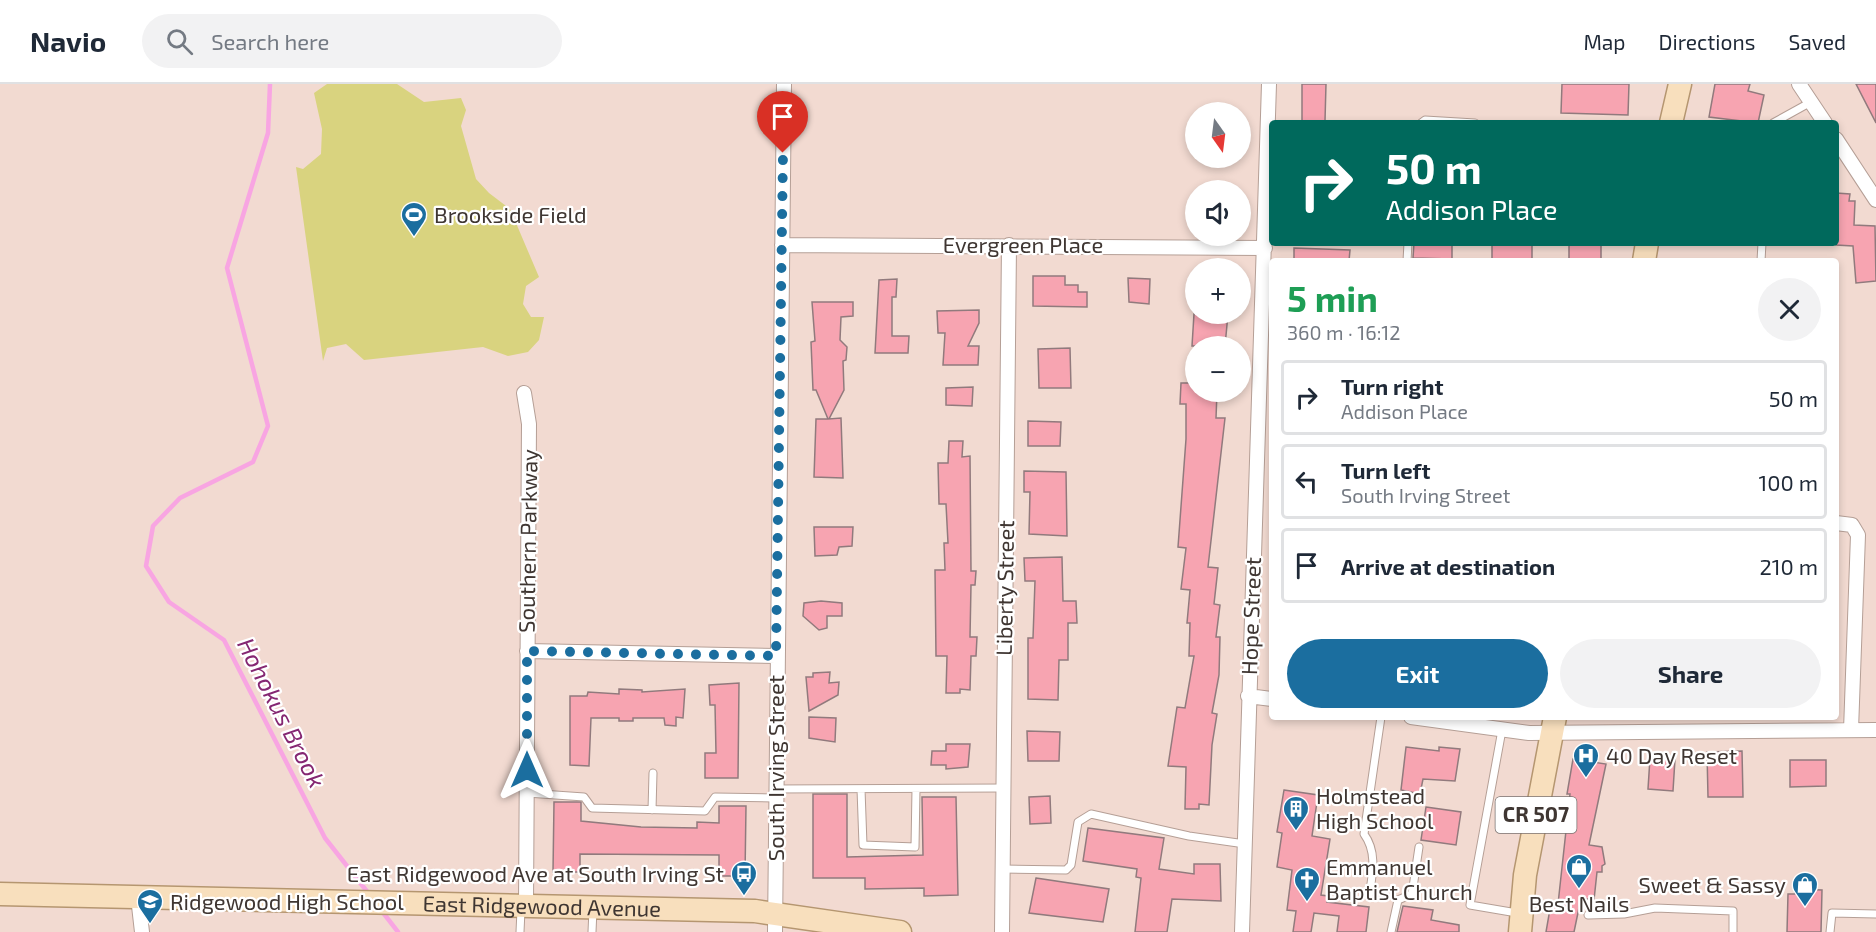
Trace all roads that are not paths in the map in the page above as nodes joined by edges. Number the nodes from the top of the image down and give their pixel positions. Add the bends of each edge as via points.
1 (784, 84) edge
2 (1269, 84) edge
3 (1680, 84) edge
4 (1799, 84) edge
5 (1811, 102) junction
6 (1672, 120) edge
7 (1778, 120) edge
8 (1823, 120) edge
9 (1839, 144) edge
10 (1876, 200) edge
11 (782, 245) junction
12 (1009, 245) junction
13 (1265, 248) junction
14 (524, 393) dead end
15 (1839, 523) edge
16 (527, 651) junction
17 (776, 656) junction
18 (1248, 696) junction
19 (1269, 699) edge
20 (1382, 720) edge
21 (1431, 720) edge
22 (1553, 725) edge
23 (1502, 730) junction
24 (1851, 730) junction
25 (1876, 730) edge
26 (653, 773) dead end
27 (1003, 788) junction
28 (861, 789) junction
29 (916, 789) junction
30 (527, 793) junction
31 (775, 794) junction
32 (652, 810) junction
33 (1245, 844) junction
34 (1419, 847) dead end
35 (1002, 869) junction
36 (0, 894) edge
37 (138, 897) junction
38 (1369, 897) dead end
39 (523, 905) junction
40 (593, 907) junction
41 (1876, 914) edge
42 (1587, 915) dead end
43 (775, 922) edge
44 (1521, 923) edge
45 (142, 932) edge
46 (520, 932) edge
47 (592, 932) edge
48 (900, 932) edge
49 (1002, 932) edge
50 (1242, 932) edge
51 (1391, 932) edge
52 (1733, 932) edge
53 (1830, 932) edge

1 - 11 street, South Irving Street
2 - 13 street, Hope Street
3 - 6 main road
4 - 5 street
5 - 7 lane
5 - 8 street
9 - 10 street
11 - 12 street, Evergreen Place
11 - 17 street, South Irving Street
12 - 13 street, Evergreen Place
12 - 27 street, Liberty Street
13 - 18 street, Hope Street
14 - 16 street, Southern Parkway via 529,424
15 - 24 street via 1852,525 1858,535
16 - 17 street
16 - 30 street, Southern Parkway
17 - 31 street, South Irving Street
18 - 19 street
18 - 33 street, Hope Street
20 - 38 lane via 1364,834 1374,863
21 - 23 street
22 - 23 street
22 - 24 street
22 - 44 main road, CR 507 via 1525,875
23 - 44 lane via 1470,905
24 - 25 street
26 - 32 lane
27 - 29 lane
27 - 35 street, Liberty Street
28 - 29 lane
28 - 29 lane via 863,845 915,847
28 - 31 lane
30 - 32 lane via 584,797 592,808
30 - 39 street, Southern Parkway
31 - 32 lane via 715,797 705,811
31 - 43 street, South Irving Street
33 - 35 lane via 1091,814 1078,822 1071,865 1066,870
33 - 50 street, Hope Street
34 - 51 lane via 1412,894 1398,900
35 - 49 street, Liberty Street
36 - 37 main road, East Ridgewood Avenue
37 - 39 main road, East Ridgewood Avenue
37 - 45 street
39 - 40 main road, East Ridgewood Avenue
39 - 46 lane
40 - 43 main road, East Ridgewood Avenue
40 - 47 lane
41 - 53 lane via 1832,913
42 - 52 lane via 1655,908 1733,911
43 - 48 main road, East Ridgewood Avenue

